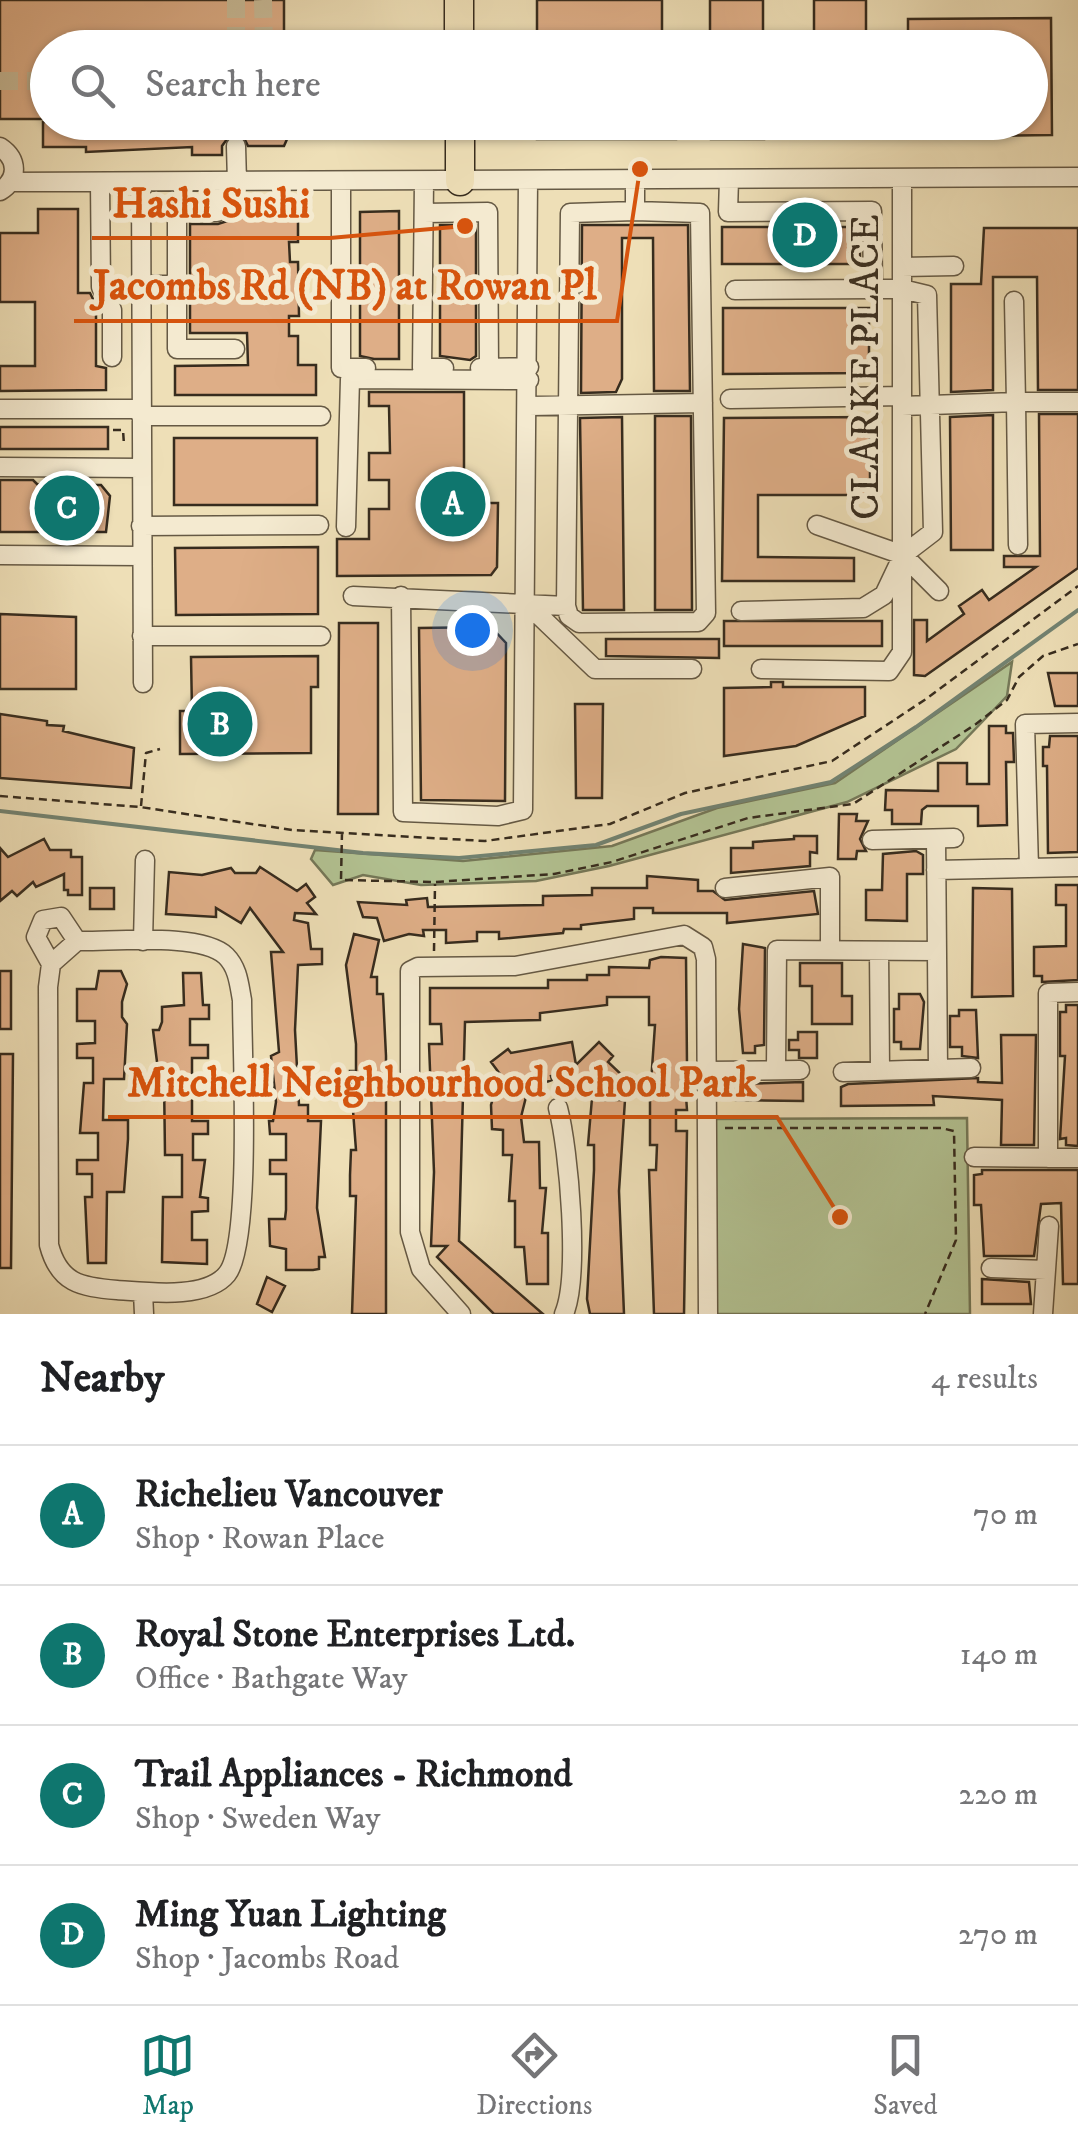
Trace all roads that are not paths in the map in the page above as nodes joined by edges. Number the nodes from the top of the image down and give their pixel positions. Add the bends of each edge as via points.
1 (459, 0) edge
2 (459, 30) edge
3 (460, 140) edge
4 (236, 146) tunnel mouth
5 (0, 147) edge
6 (1078, 177) edge
7 (902, 178) junction
8 (729, 179) junction
9 (528, 180) junction
10 (634, 180) junction
11 (424, 181) junction
12 (460, 181) junction
13 (100, 182) junction
14 (141, 182) junction
15 (216, 182) junction
16 (237, 182) junction
17 (341, 182) junction
18 (5, 187) edge
19 (635, 211) junction
20 (424, 213) junction
21 (954, 266) dead end
22 (902, 267) junction
23 (140, 285) junction
24 (177, 286) junction
25 (902, 288) junction
26 (873, 289) junction
27 (736, 290) dead end
28 (1014, 301) dead end
29 (112, 310) junction
30 (141, 311) junction
31 (234, 349) dead end
32 (112, 357) dead end
33 (422, 368) junction
34 (489, 368) junction
35 (529, 374) junction
36 (730, 399) dead end
37 (902, 401) junction
38 (1016, 402) junction
39 (1078, 402) edge
40 (703, 404) junction
41 (568, 405) junction
42 (930, 405) junction
43 (529, 406) junction
44 (0, 409) edge
45 (141, 413) junction
46 (321, 416) dead end
47 (0, 467) edge
48 (141, 468) junction
49 (816, 525) dead end
50 (141, 526) junction
51 (319, 526) dead end
52 (346, 527) dead end
53 (1018, 545) dead end
54 (0, 555) edge
55 (903, 555) junction
56 (141, 556) junction
57 (940, 591) dead end
58 (353, 596) dead end
59 (401, 596) junction
60 (525, 602) junction
61 (566, 606) junction
62 (741, 611) dead end
63 (142, 636) junction
64 (321, 636) dead end
65 (760, 668) dead end
66 (692, 669) dead end
67 (143, 683) dead end
68 (1078, 723) edge
69 (872, 840) dead end
70 (145, 860) dead end
71 (1078, 867) edge
72 (1028, 868) junction
73 (936, 870) junction
74 (725, 888) dead end
75 (77, 941) junction
76 (143, 941) junction
77 (830, 950) junction
78 (879, 950) junction
79 (937, 951) junction
80 (51, 964) junction
81 (1078, 992) edge
82 (776, 1068) junction
83 (972, 1068) dead end
84 (880, 1069) junction
85 (938, 1069) junction
86 (800, 1070) dead end
87 (706, 1071) junction
88 (843, 1072) dead end
89 (558, 1108) dead end
90 (974, 1158) dead end
91 (1048, 1158) junction
92 (1078, 1158) edge
93 (1049, 1226) dead end
94 (991, 1268) dead end
95 (1046, 1270) junction
96 (144, 1292) junction
97 (144, 1314) edge
98 (461, 1314) edge
99 (564, 1314) edge
100 (708, 1314) edge
101 (1042, 1314) edge

1 - 2 highway
3 - 12 highway
4 - 16 street
5 - 18 street via 13,160
6 - 7 street
7 - 8 street
7 - 22 street, CLARKE PLACE
8 - 10 street
8 - 26 street via 728,212 872,211
9 - 10 street
9 - 12 street
9 - 35 street
10 - 19 street
11 - 12 street
11 - 17 street
11 - 20 street
13 - 14 street
13 - 18 street
13 - 29 street via 101,287
14 - 15 street
14 - 23 street
15 - 16 street
15 - 24 street via 217,212 177,212
16 - 17 street
17 - 33 street via 341,368
19 - 40 street via 700,212
19 - 41 street via 570,214
20 - 33 street
20 - 34 street via 488,212
21 - 22 street
22 - 25 street, CLARKE PLACE
23 - 24 street
23 - 30 street
24 - 31 street via 177,349
25 - 26 street
25 - 37 street, CLARKE PLACE
25 - 42 street via 928,295
26 - 27 street
28 - 38 street
29 - 30 street
29 - 32 street
30 - 45 street
33 - 34 street
34 - 35 street
35 - 43 street
35 - 52 street via 350,380
36 - 37 street
37 - 42 street
37 - 55 street, CLARKE PLACE
38 - 39 street
38 - 42 street
38 - 53 street
40 - 41 street
40 - 61 street via 706,613 698,622 579,624
41 - 43 street
41 - 61 street
42 - 55 street via 932,532
43 - 60 street
44 - 45 street
45 - 46 street
45 - 48 street
47 - 48 street
48 - 50 street
49 - 55 street
50 - 51 street
50 - 56 street
54 - 56 street
55 - 57 street
55 - 62 street via 884,595 863,608
55 - 65 street, CLARKE PLACE via 902,652 889,670
56 - 63 street
58 - 59 street
59 - 60 street
59 - 60 street via 402,812 498,816 523,810
60 - 61 street
60 - 66 street via 596,670
63 - 64 street
63 - 67 street
68 - 72 street via 1025,724
69 - 73 street via 945,838
70 - 76 street
71 - 72 street
72 - 73 street
73 - 79 street
74 - 77 street via 830,877
75 - 76 street
75 - 80 street
75 - 80 street via 61,918 42,920 36,937
76 - 96 street via 215,948 237,973 242,1000 241,1225 233,1263 212,1284
77 - 78 street
77 - 82 street via 777,950
78 - 79 street
78 - 84 street
79 - 85 street
80 - 96 street via 49,1245 64,1278 91,1288
81 - 91 street via 1048,994
82 - 86 street
82 - 87 street
83 - 85 street
84 - 85 street
84 - 88 street
87 - 98 street via 706,958 703,947 684,935 515,966 410,971 410,1232 435,1300
87 - 100 street
89 - 99 street via 568,1145 570,1288
90 - 91 street
91 - 92 street
93 - 95 street
94 - 95 street
95 - 101 street
96 - 97 street

